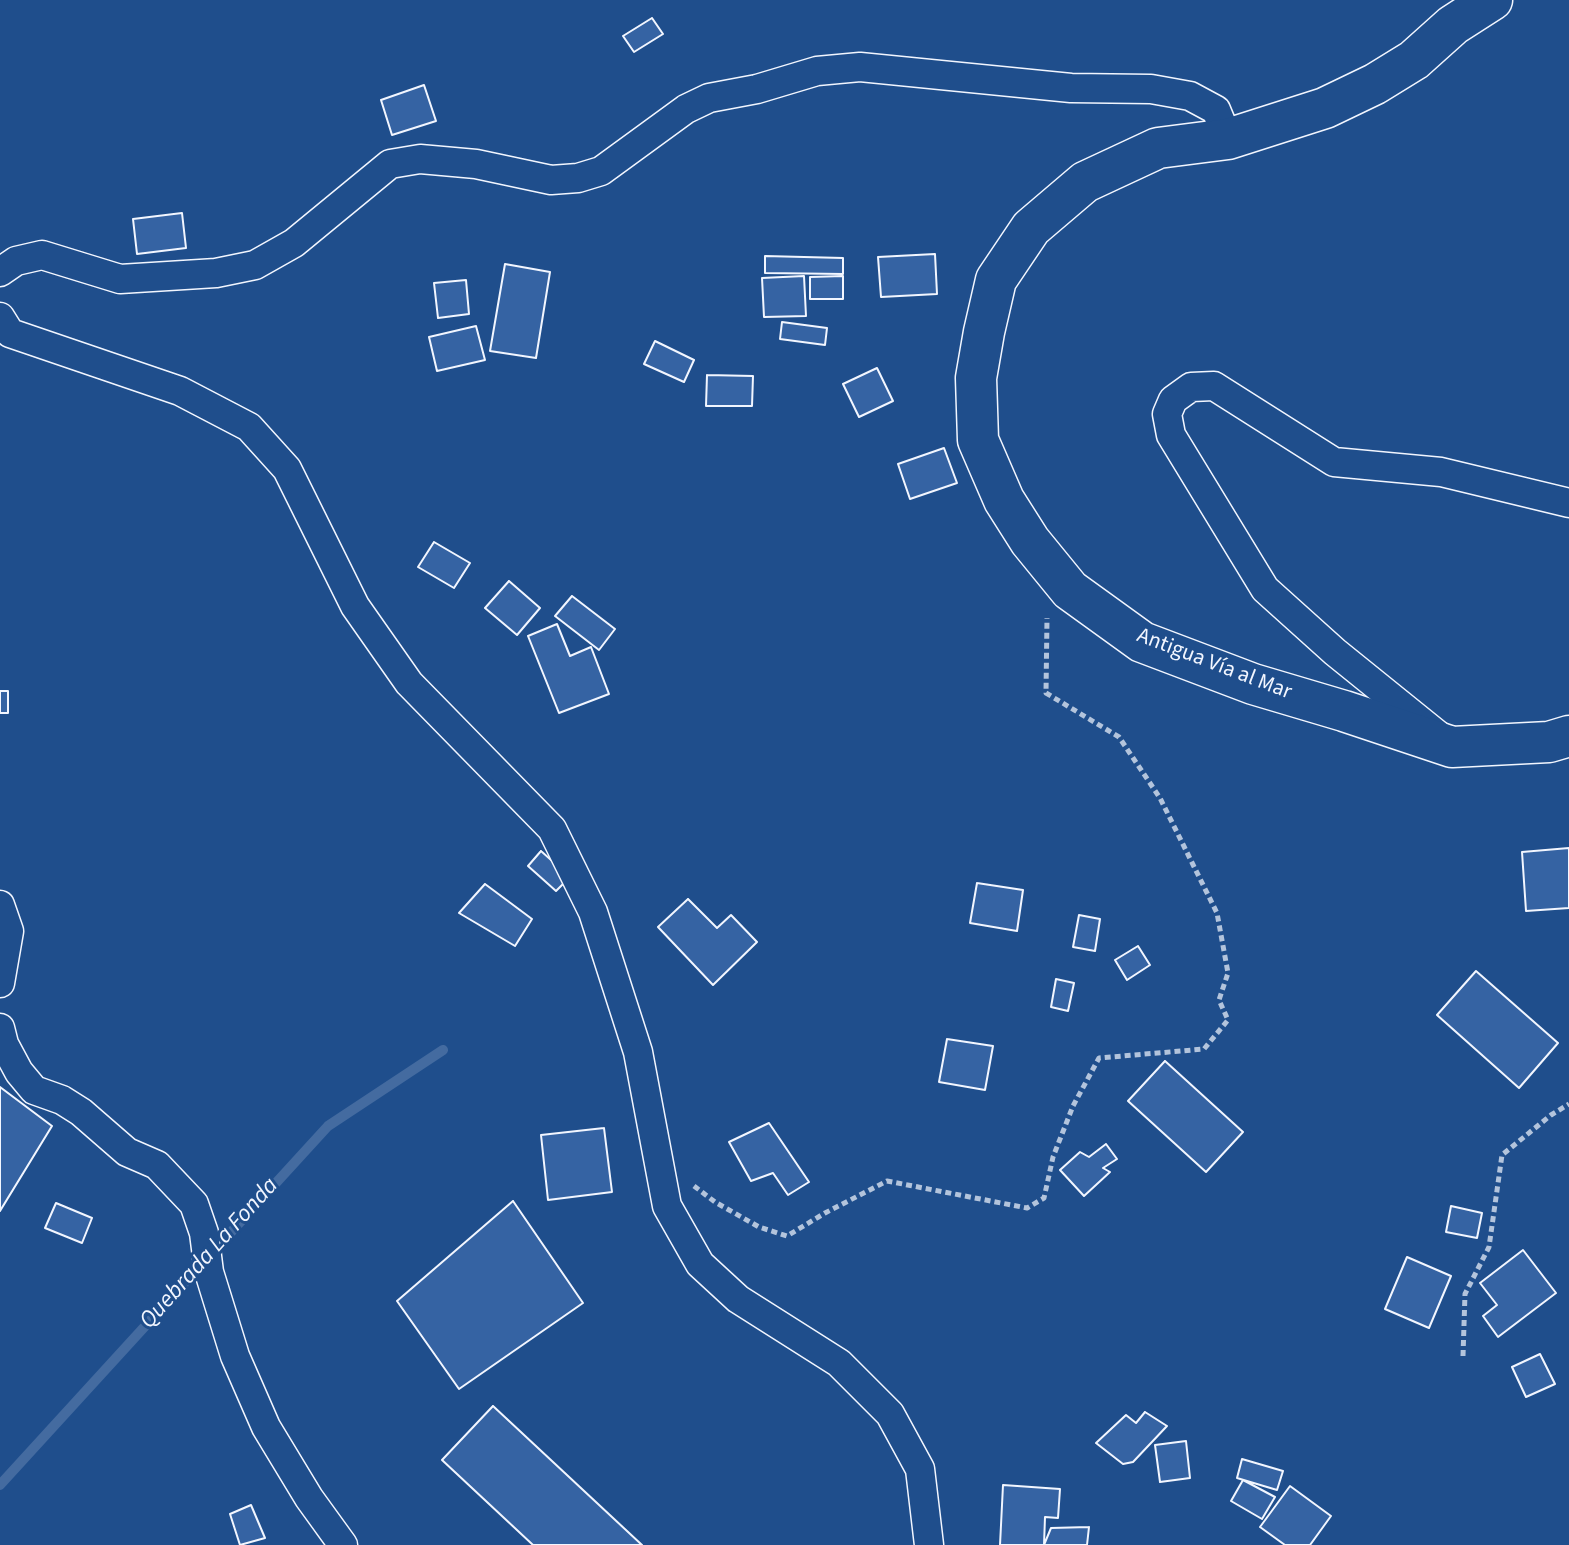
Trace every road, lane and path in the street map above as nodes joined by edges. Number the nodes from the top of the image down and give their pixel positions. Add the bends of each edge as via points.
1 (1492, 0) edge
2 (1228, 139) junction
3 (0, 272) edge
4 (0, 317) edge
5 (1569, 503) edge
6 (1055, 572) junction
7 (1569, 736) edge
8 (1452, 747) junction
9 (0, 905) edge
10 (0, 983) edge
11 (0, 1028) edge
12 (1569, 1104) edge
13 (658, 1159) junction
14 (1463, 1356) dead end
15 (343, 1545) edge
16 (929, 1545) edge

1 - 2 main road, Antigua Vía al Mar via 1375,84 1325,108
2 - 3 street via 1216,110 1190,96 1151,89 1071,88 860,67 817,71 709,98 601,171 578,178 551,180 434,160 390,164 294,243 255,265 120,279 42,255 16,261
2 - 6 main road, Antigua Vía al Mar via 1158,148 1085,182 1031,228 996,280 976,378 978,440 1004,500
4 - 13 street via 10,333 180,391 249,427 287,469 355,606 409,683 552,829 593,912 638,1052
5 - 8 street via 1441,472 1334,462 1214,386 1191,387 1173,400 1167,414 1171,435 1265,589
6 - 8 main road, Antigua Vía al Mar via 1070,590 1142,642 1253,684
6 - 13 path via 1046,626 1046,693 1119,737 1160,798 1217,913 1228,973 1219,1000 1228,1020 1204,1049 1099,1058 1073,1106 1044,1198 1027,1208 887,1181 787,1236 715,1202
7 - 8 main road, Antigua Vía al Mar via 1549,742
9 - 10 street via 9,931
11 - 15 street via 19,1072 34,1090 62,1100 127,1152 157,1165 194,1204 226,1328 259,1413
12 - 14 path via 1502,1155 1489,1247 1465,1294
13 - 16 street via 667,1206 700,1264 738,1299 839,1363 890,1414 920,1469

